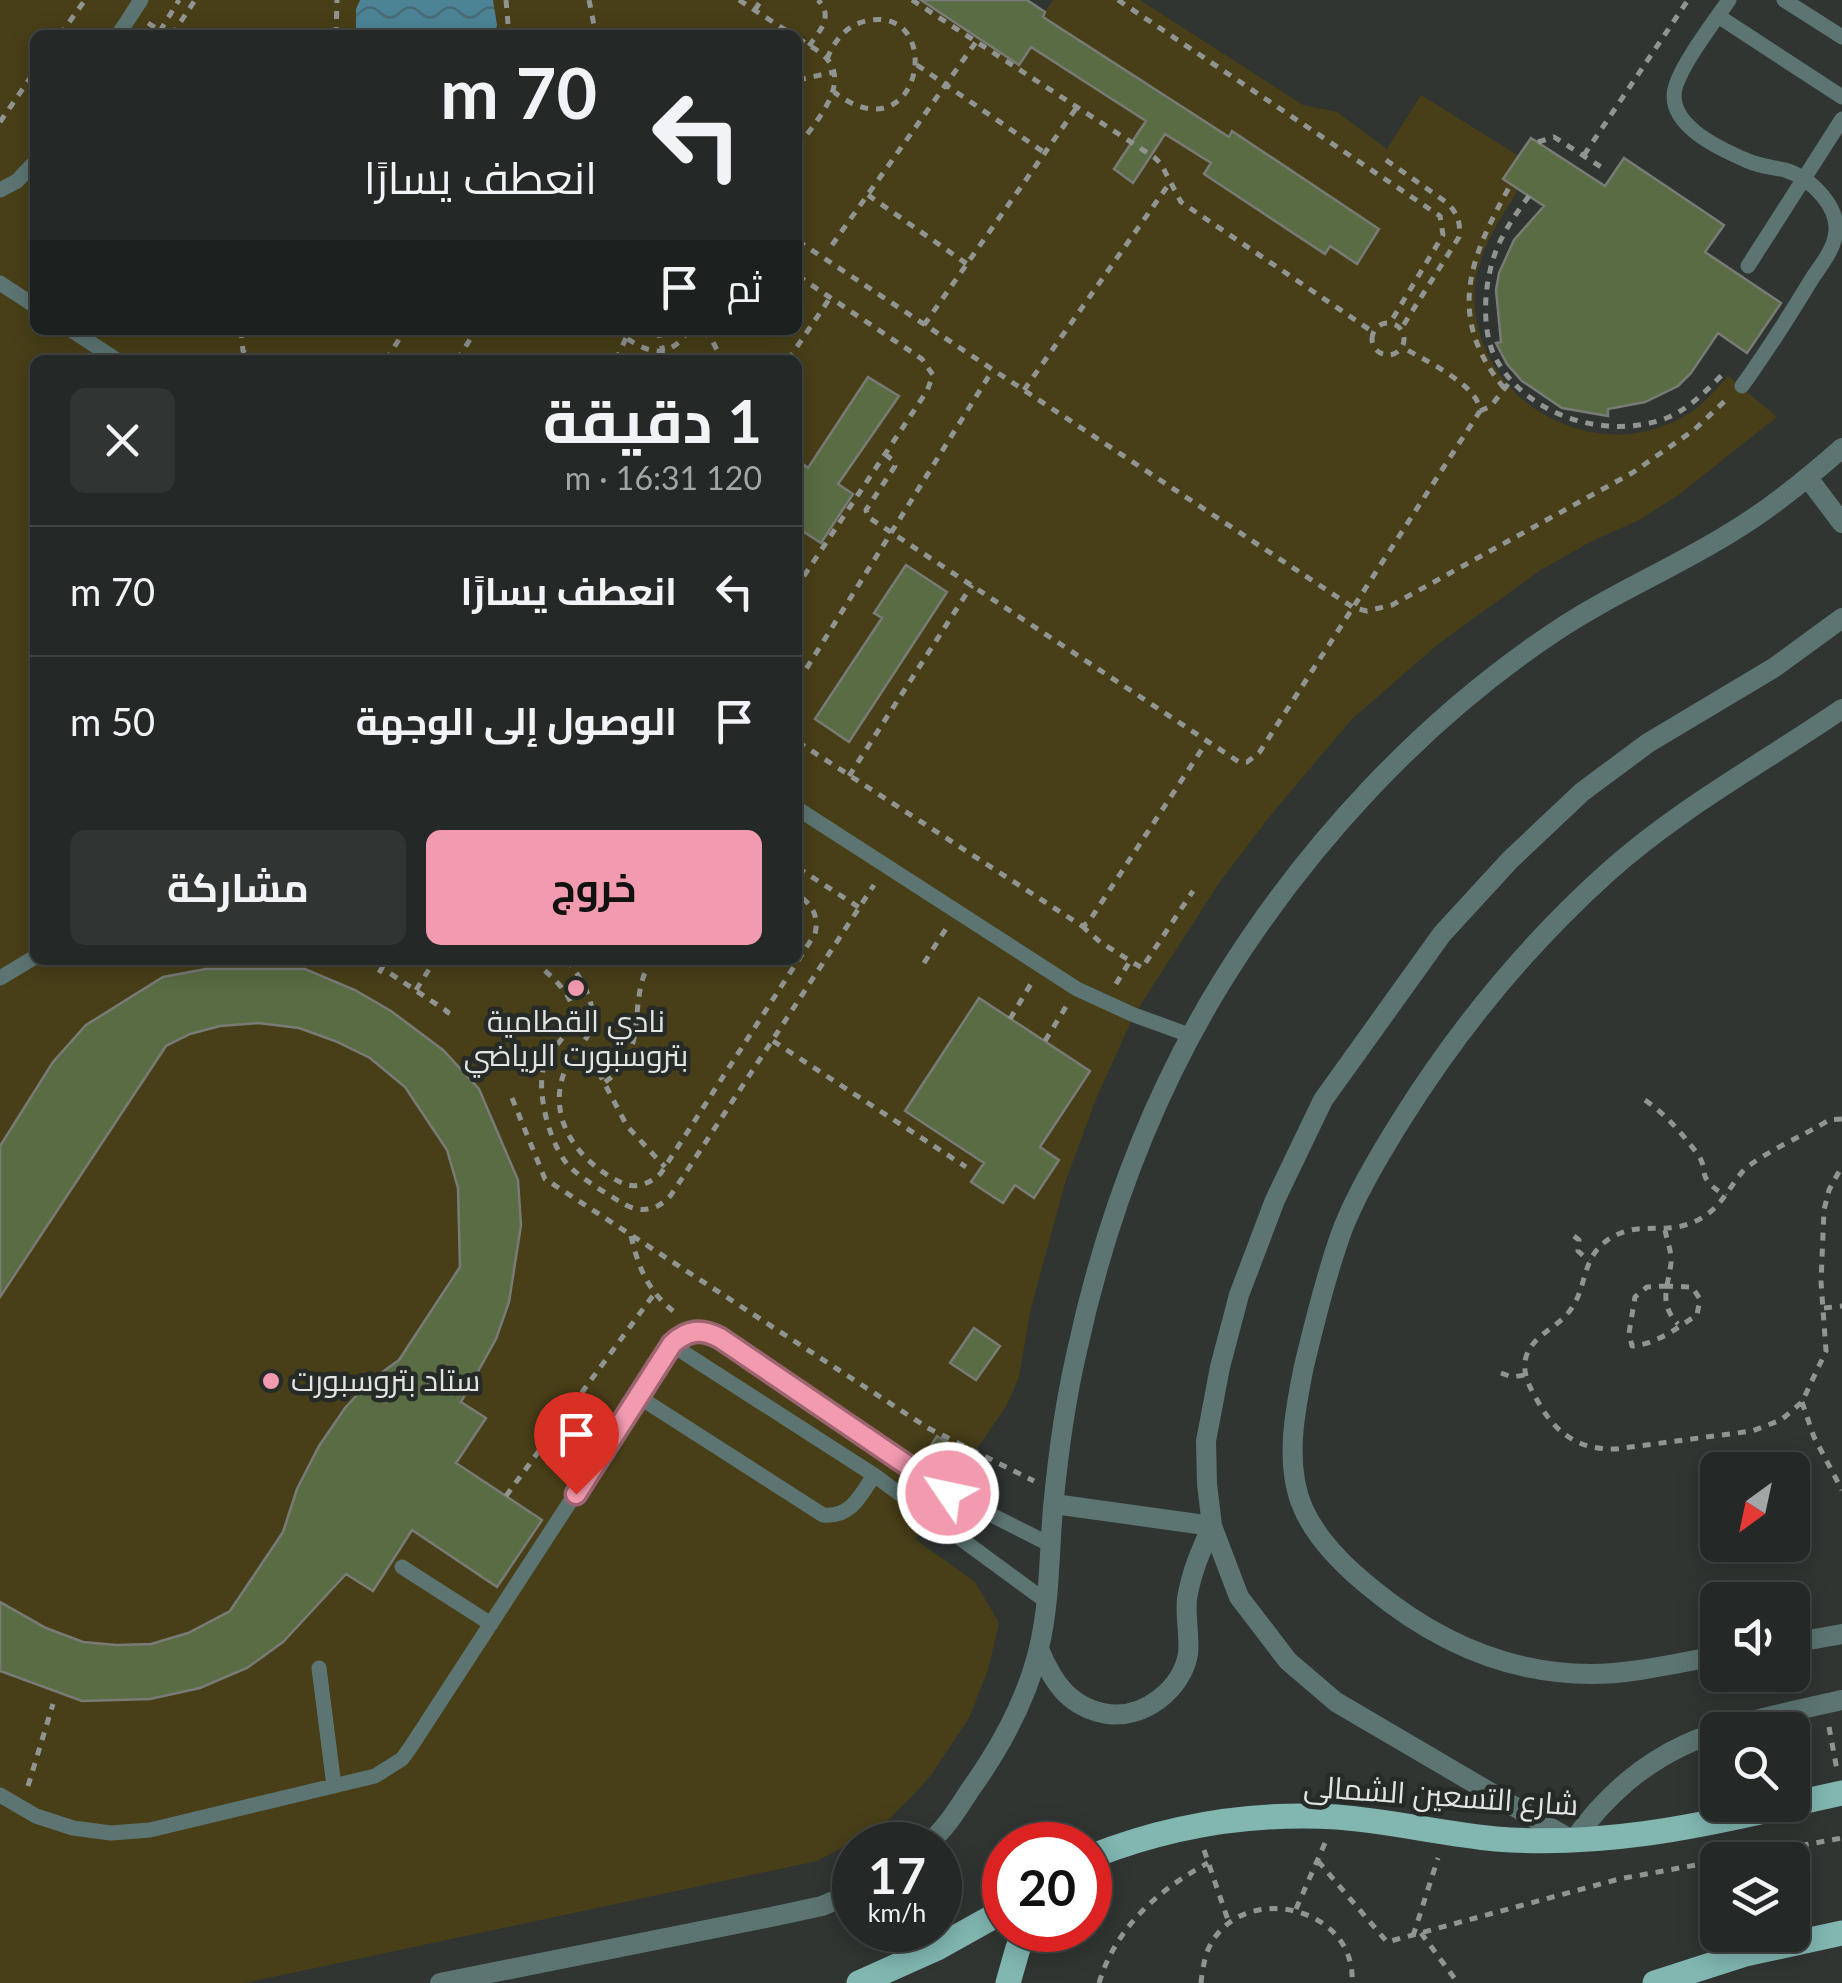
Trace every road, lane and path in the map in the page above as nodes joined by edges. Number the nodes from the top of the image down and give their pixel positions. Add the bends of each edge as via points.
1 (84, 0) edge
2 (141, 0) edge
3 (179, 0) edge
4 (196, 0) edge
5 (337, 0) edge
6 (506, 0) edge
7 (588, 0) edge
8 (740, 0) edge
9 (761, 0) edge
10 (818, 0) edge
11 (912, 0) edge
12 (1118, 0) edge
13 (1688, 0) edge
14 (1728, 0) edge
15 (1784, 0) edge
16 (755, 10) junction
17 (1718, 16) junction
18 (63, 30) edge
19 (121, 30) edge
20 (161, 30) edge
21 (175, 30) edge
22 (336, 30) edge
23 (508, 30) edge
24 (595, 30) edge
25 (785, 30) edge
26 (1842, 38) edge
27 (802, 41) edge
28 (976, 42) junction
29 (810, 46) junction
30 (827, 59) junction
31 (916, 65) junction
32 (834, 72) junction
33 (30, 79) edge
34 (802, 79) edge
35 (946, 85) junction
36 (834, 92) junction
37 (1842, 96) edge
38 (1076, 107) junction
39 (1842, 120) edge
40 (0, 122) edge
41 (802, 140) edge
42 (1538, 142) dead end
43 (1045, 153) junction
44 (1584, 155) junction
45 (1386, 160) dead end
46 (30, 167) edge
47 (1606, 170) dead end
48 (1804, 180) junction
49 (1169, 184) junction
50 (1511, 184) dead end
51 (0, 190) edge
52 (868, 195) junction
53 (1529, 196) dead end
54 (802, 244) edge
55 (832, 245) dead end
56 (967, 264) junction
57 (1748, 266) dead end
58 (802, 279) edge
59 (0, 283) edge
60 (830, 298) junction
61 (30, 303) edge
62 (1390, 323) junction
63 (924, 325) junction
64 (1400, 329) junction
65 (1373, 332) junction
66 (79, 335) edge
67 (622, 335) edge
68 (659, 335) edge
69 (685, 335) edge
70 (626, 338) junction
71 (1402, 347) junction
72 (663, 351) junction
73 (109, 355) edge
74 (618, 355) edge
75 (791, 355) edge
76 (992, 370) junction
77 (1752, 372) junction
78 (1512, 379) junction
79 (1742, 386) joint
80 (1504, 388) junction
81 (1024, 390) junction
82 (1480, 411) junction
83 (1842, 448) edge
84 (885, 454) junction
85 (1808, 478) junction
86 (1842, 523) edge
87 (891, 533) junction
88 (802, 579) edge
89 (972, 586) junction
90 (1354, 608) junction
91 (1842, 618) edge
92 (802, 676) edge
93 (1842, 709) edge
94 (1208, 740) junction
95 (802, 745) edge
96 (849, 776) junction
97 (802, 812) edge
98 (887, 866) junction
99 (802, 871) edge
100 (1193, 890) dead end
101 (802, 899) edge
102 (860, 908) junction
103 (956, 912) junction
104 (1082, 926) junction
105 (802, 954) edge
106 (30, 960) edge
107 (924, 963) dead end
108 (433, 965) edge
109 (538, 965) edge
110 (570, 965) edge
111 (649, 965) edge
112 (795, 965) edge
113 (1040, 967) junction
114 (379, 973) dead end
115 (0, 978) edge
116 (1077, 989) junction
117 (416, 990) junction
118 (445, 1016) dead end
119 (1010, 1018) dead end
120 (1192, 1036) junction
121 (773, 1041) junction
122 (1045, 1041) dead end
123 (579, 1047) junction
124 (604, 1083) junction
125 (512, 1098) dead end
126 (1645, 1100) dead end
127 (1842, 1118) edge
128 (665, 1166) junction
129 (1842, 1166) edge
130 (966, 1167) dead end
131 (1726, 1196) junction
132 (1665, 1230) junction
133 (630, 1234) junction
134 (1574, 1236) dead end
135 (1589, 1261) junction
136 (1664, 1286) junction
137 (654, 1294) junction
138 (1842, 1306) edge
139 (1824, 1308) junction
140 (1678, 1324) junction
141 (700, 1331) junction
142 (672, 1344) junction
143 (1500, 1372) dead end
144 (1525, 1375) junction
145 (639, 1397) junction
146 (1802, 1402) junction
147 (874, 1475) junction
148 (1842, 1490) edge
149 (506, 1496) dead end
150 (1055, 1497) junction
151 (1212, 1526) junction
152 (1051, 1545) junction
153 (402, 1567) dead end
154 (1046, 1602) junction
155 (492, 1624) junction
156 (1842, 1634) edge
157 (1810, 1640) edge
158 (1038, 1650) junction
159 (1700, 1659) edge
160 (318, 1668) dead end
161 (1833, 1702) edge
162 (53, 1704) dead end
163 (334, 1786) junction
164 (1841, 1793) edge
165 (0, 1796) edge
166 (1810, 1800) edge
167 (22, 1808) junction
168 (1337, 1818) junction
169 (946, 1822) edge
170 (1708, 1822) edge
171 (1196, 1827) junction
172 (1446, 1832) junction
173 (1842, 1838) edge
174 (1573, 1840) junction
175 (1810, 1844) edge
176 (1112, 1849) edge
177 (1318, 1860) junction
178 (1208, 1863) junction
179 (1700, 1864) edge
180 (832, 1902) edge
181 (1296, 1909) junction
182 (982, 1923) edge
183 (1229, 1923) junction
184 (1421, 1933) junction
185 (1842, 1933) edge
186 (1413, 1936) junction
187 (1017, 1952) edge
188 (440, 1983) edge
189 (859, 1983) edge
190 (1008, 1983) edge
191 (1098, 1983) edge
192 (1200, 1983) edge
193 (1352, 1983) edge
194 (1458, 1983) edge
195 (1655, 1983) edge

1 - 18 path
2 - 19 lane
3 - 20 path
4 - 21 path
5 - 22 path
6 - 23 path
7 - 24 path
8 - 16 path
9 - 16 path
10 - 29 path via 826,20
11 - 28 path
12 - 62 path via 1440,216 1443,235
13 - 44 path
14 - 17 lane
15 - 26 lane
16 - 25 path
17 - 37 lane
17 - 48 lane via 1676,86 1680,116 1749,162
27 - 29 path
28 - 35 path
28 - 38 path
29 - 30 path
30 - 31 path via 844,31 874,19 904,30
30 - 32 path
31 - 35 path
31 - 36 path via 907,91 887,107 853,106
32 - 34 path
32 - 36 path
33 - 40 path
35 - 43 path
35 - 52 path
36 - 41 path
38 - 43 path
38 - 49 path via 1154,157
39 - 48 lane
42 - 44 path via 1554,137
43 - 56 path
44 - 47 path
45 - 64 path via 1454,209 1460,228
46 - 51 lane
48 - 57 lane
48 - 77 lane via 1833,210 1836,236
49 - 65 path via 1190,209
49 - 81 path
50 - 80 path via 1483,236 1468,284 1470,322
52 - 55 path
52 - 56 path
53 - 78 path via 1498,243 1486,288 1494,354
54 - 63 path
56 - 63 path
58 - 60 path
59 - 61 lane
60 - 75 path
60 - 84 path via 922,359 933,375
62 - 64 path
62 - 65 path
63 - 76 path
64 - 71 path
65 - 71 path via 1380,354
66 - 73 lane
67 - 70 path
68 - 72 path
69 - 72 path
70 - 72 path
70 - 74 path
71 - 82 path via 1470,389
76 - 81 path
76 - 87 path
77 - 78 path via 1733,367 1686,408 1628,426 1562,415
77 - 79 lane
78 - 80 path
79 - 90 path via 1632,473 1392,605
80 - 82 path
81 - 90 path
82 - 90 path
83 - 85 street
84 - 87 path via 894,466 865,513
84 - 88 path
85 - 86 street
85 - 120 street via 1730,533 1554,632 1403,756 1276,902
87 - 89 path
87 - 92 path
89 - 94 path
89 - 96 path
90 - 94 path via 1254,759 1240,762
91 - 151 street via 1582,792 1442,934 1373,1026 1323,1100 1239,1295 1206,1441
93 - 159 street via 1660,830 1554,924 1492,991 1432,1070 1343,1229 1294,1412 1294,1476 1303,1508 1355,1575 1400,1611 1495,1662 1590,1674
94 - 104 path
95 - 96 path
96 - 104 path
97 - 98 lane
98 - 102 path
98 - 103 lane
99 - 102 path
100 - 104 path via 1142,968
101 - 105 path via 817,925
102 - 121 path
103 - 107 path
103 - 113 lane
106 - 115 lane
108 - 117 path
109 - 121 path via 567,996 573,1014 540,1084 562,1157 634,1209 655,1208 672,1195
110 - 123 path via 593,1012
111 - 124 path via 638,988 632,1053
112 - 128 path
113 - 116 lane
113 - 119 path
114 - 117 path via 382,968
116 - 120 lane
116 - 122 path
117 - 118 path
120 - 150 street via 1134,1157 1102,1249 1076,1352
121 - 130 path
123 - 124 path
123 - 128 path via 564,1071 559,1101 574,1148 628,1186 654,1180
124 - 128 path via 627,1126
125 - 133 path via 545,1179
126 - 131 path via 1675,1124 1697,1153 1705,1181
127 - 131 path via 1752,1164
129 - 139 path via 1824,1210
131 - 132 path via 1687,1226
132 - 135 path via 1618,1234
132 - 136 path via 1671,1255
133 - 137 path
133 - 150 path via 950,1442
134 - 135 path
135 - 144 path via 1576,1301 1532,1344
136 - 140 path via 1667,1310
136 - 140 path via 1692,1287 1700,1299 1697,1315
136 - 140 path via 1634,1297 1629,1342 1649,1344
137 - 141 path
137 - 149 path
138 - 139 path
139 - 146 path via 1826,1351
141 - 142 lane
141 - 152 lane via 720,1338 948,1493
142 - 145 lane
142 - 147 lane
143 - 144 path
144 - 146 path via 1562,1434 1597,1450 1752,1432
145 - 147 lane via 823,1514 851,1508
145 - 155 lane
146 - 148 path
147 - 154 lane
150 - 151 street
150 - 152 street
151 - 158 street via 1189,1590 1188,1654 1162,1698 1127,1712 1089,1710 1066,1696
151 - 174 street via 1239,1597 1288,1660 1336,1702
152 - 154 street
153 - 155 lane
154 - 158 street
155 - 163 lane via 402,1759 374,1776
156 - 157 street
158 - 169 street via 1018,1708
160 - 163 lane
161 - 164 path
161 - 174 street via 1742,1722 1677,1746 1626,1781
162 - 167 path
163 - 167 lane via 150,1830 111,1833 73,1828
164 - 166 main road, شارع التسعين الشمالى
165 - 167 lane
168 - 171 main road, شارع التسعين الشمالى via 1254,1818
168 - 172 main road, شارع التسعين الشمالى
168 - 177 path
170 - 174 main road, شارع التسعين الشمالى
171 - 176 main road, شارع التسعين الشمالى
171 - 178 path
172 - 174 main road, شارع التسعين الشمالى
172 - 186 path
173 - 175 path
177 - 181 path
177 - 186 path via 1387,1942
178 - 183 path
178 - 191 path via 1138,1914
179 - 184 path
180 - 188 street
181 - 183 path via 1273,1906
181 - 193 path via 1323,1923 1343,1945
182 - 189 main road
183 - 192 path via 1208,1950
184 - 186 path
184 - 194 path
185 - 195 main road
187 - 190 main road

